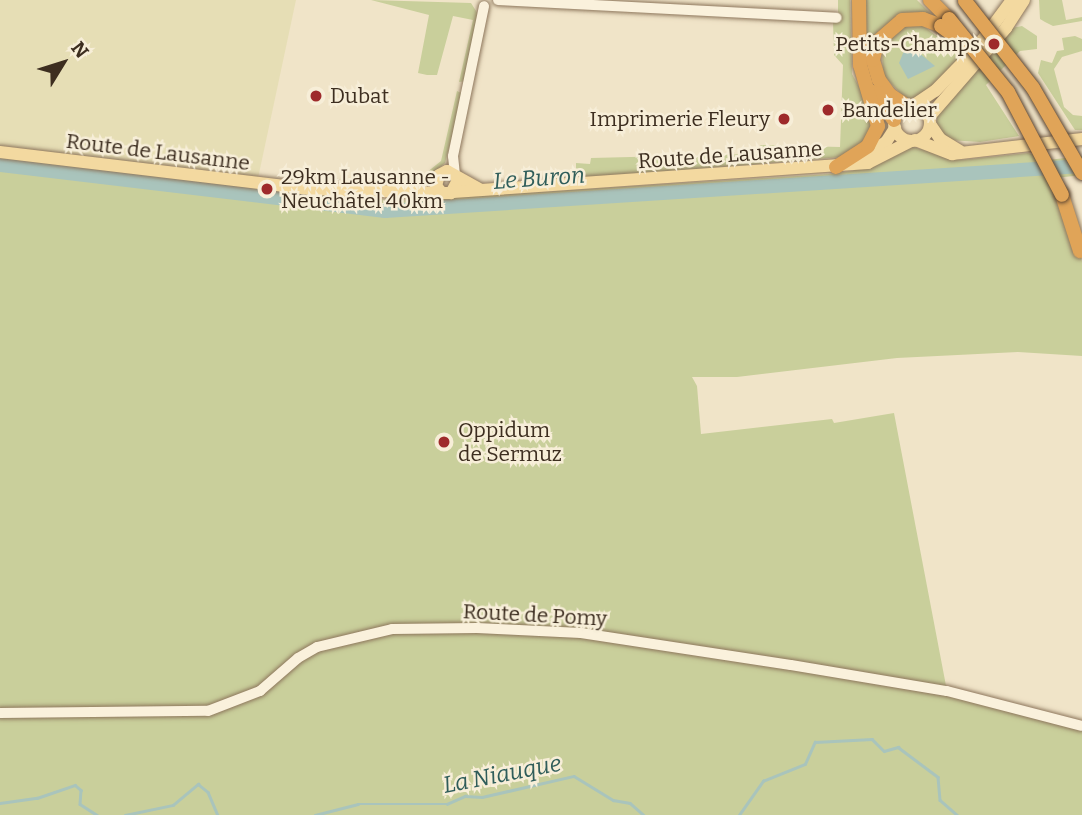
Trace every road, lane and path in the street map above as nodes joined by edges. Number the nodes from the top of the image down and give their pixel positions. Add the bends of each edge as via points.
1 (498, 0) edge
2 (859, 0) edge
3 (930, 0) edge
4 (1012, 0) edge
5 (1024, 0) edge
6 (962, 1) edge
7 (484, 2) edge
8 (837, 18) dead end
9 (945, 22) junction
10 (862, 76) junction
11 (911, 105) junction
12 (930, 121) junction
13 (895, 124) junction
14 (1082, 139) edge
15 (913, 141) junction
16 (0, 152) edge
17 (961, 152) junction
18 (844, 166) junction
19 (1082, 173) edge
20 (448, 176) junction
21 (487, 190) junction
22 (395, 192) junction
23 (448, 193) junction
24 (1080, 251) edge
25 (0, 713) edge
26 (1082, 726) edge

1 - 8 street
2 - 10 highway
3 - 9 highway
4 - 11 main road, Route de Lausanne via 974,51 935,91
5 - 12 main road, Route de Lausanne
6 - 19 highway, bridge via 1045,105
7 - 20 street
9 - 11 highway via 905,19 890,26 877,42 873,60 878,80 890,95
9 - 24 highway, bridge via 1008,92 1062,195
10 - 13 highway
10 - 18 highway via 876,113 876,134
11 - 12 main road
11 - 13 main road, Route de Lausanne
12 - 15 main road, Route de Lausanne via 924,136
12 - 17 main road via 940,139
13 - 15 main road
13 - 18 main road, Route de Lausanne via 879,148
14 - 17 main road
15 - 17 main road via 944,153
15 - 18 main road, Route de Lausanne via 876,161
16 - 22 main road, Route de Lausanne via 312,189
18 - 21 main road, Route de Lausanne
20 - 21 main road, Route de Lausanne
20 - 22 main road, Route de Lausanne
20 - 23 main road
20 - 23 main road via 436,186
21 - 23 main road, Route de Lausanne
22 - 23 main road, Route de Lausanne
25 - 26 street, Route de Pomy via 208,711 248,699 317,647 392,629 477,628 581,633 791,665 947,691

